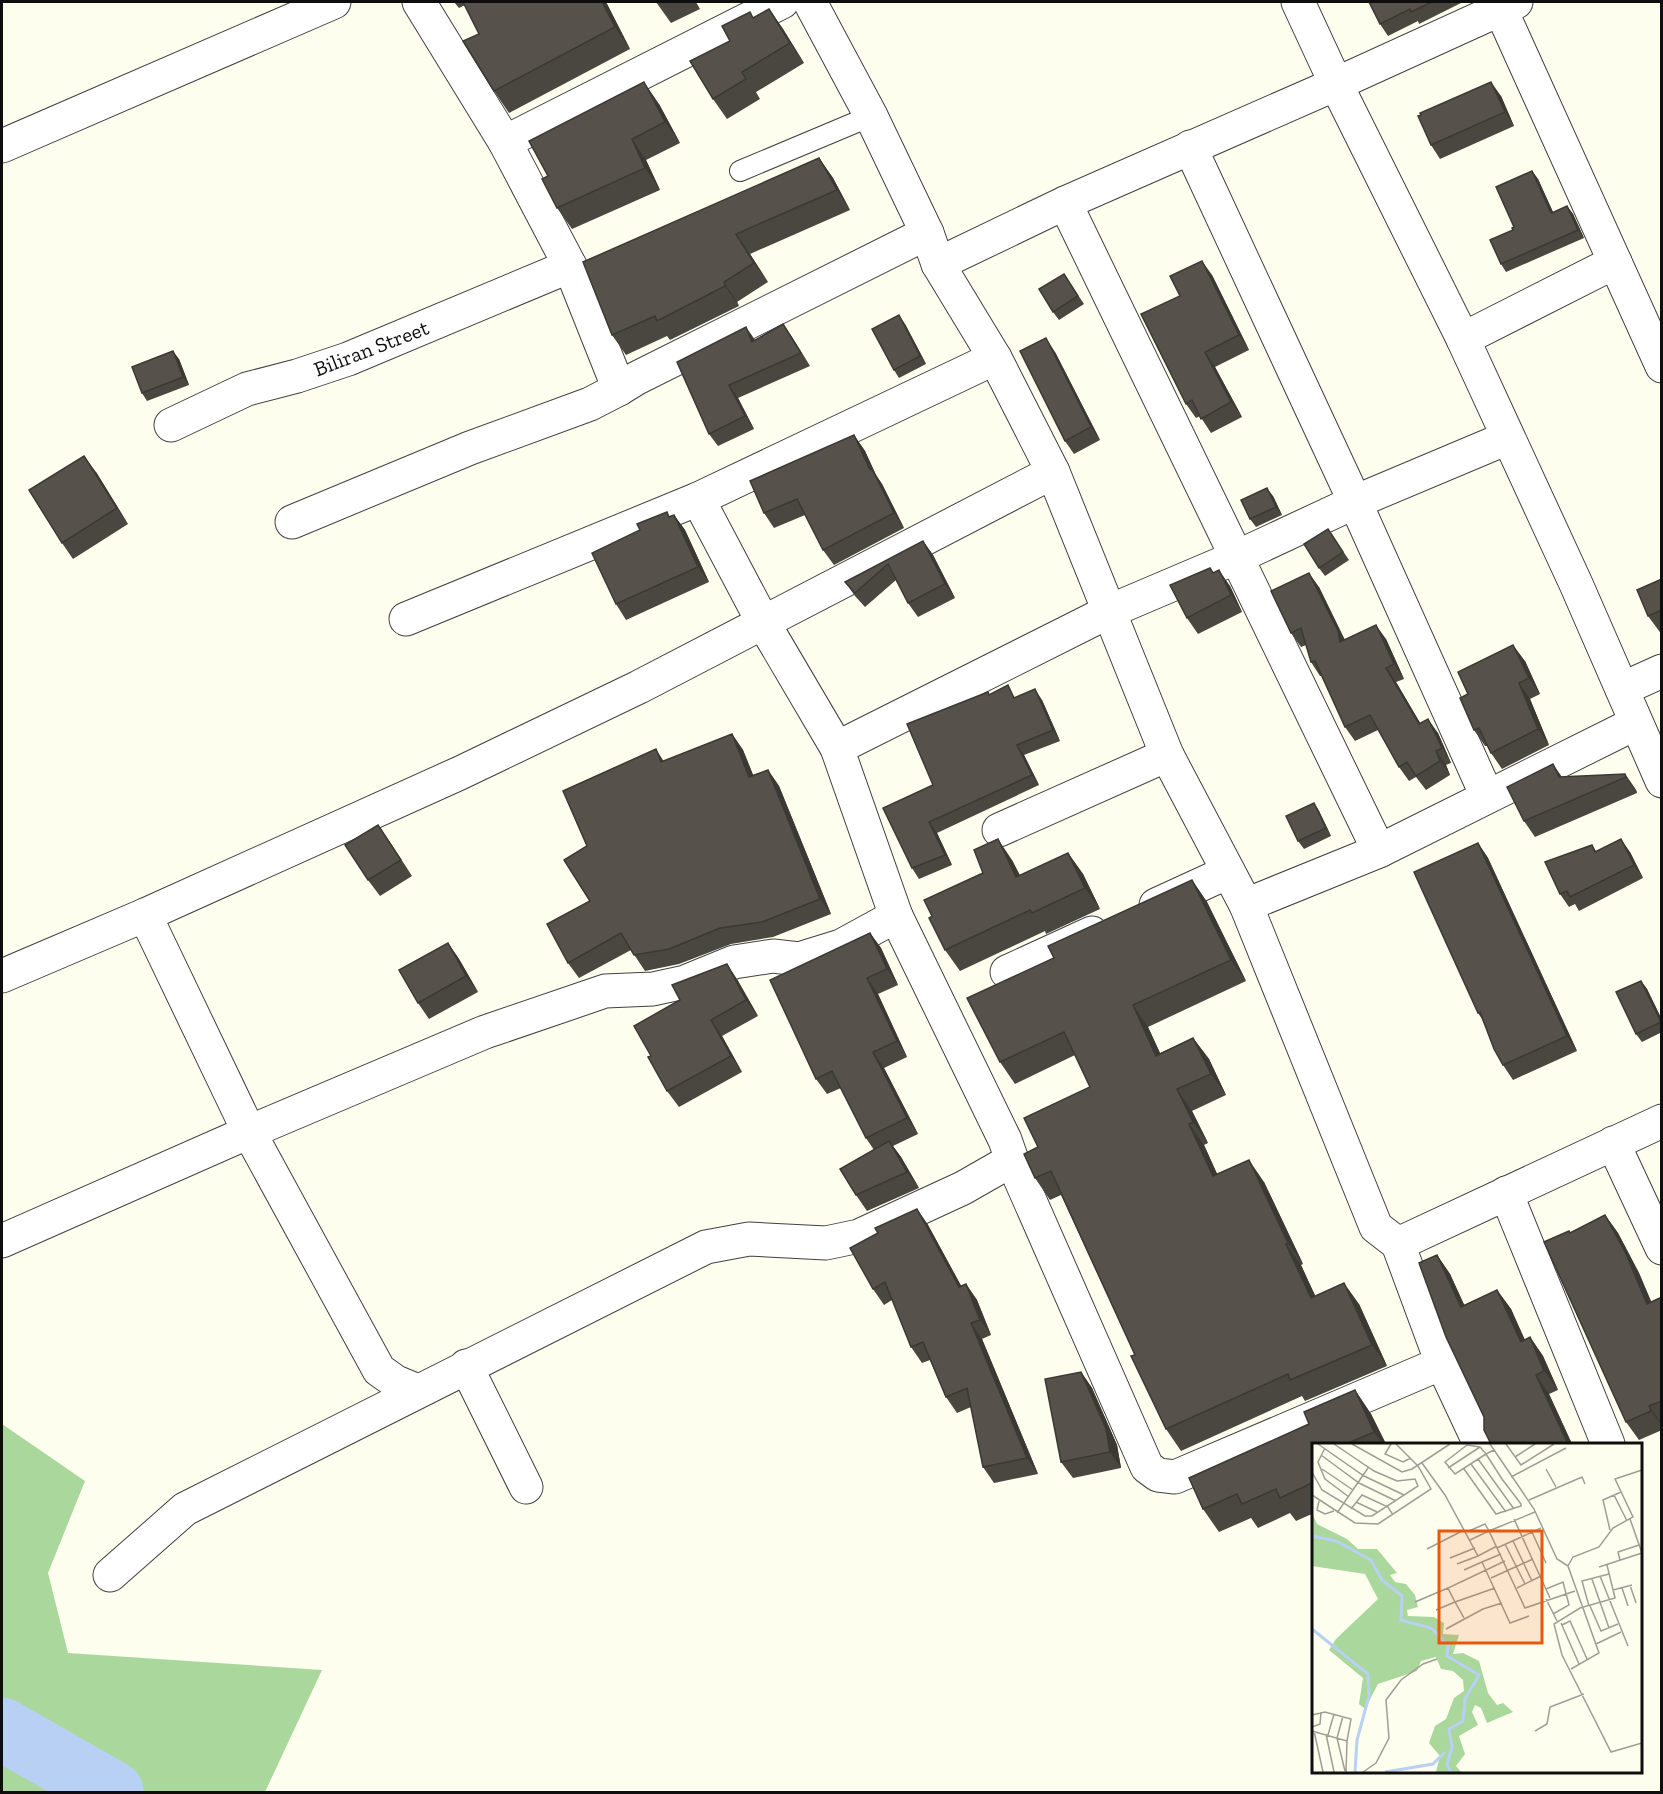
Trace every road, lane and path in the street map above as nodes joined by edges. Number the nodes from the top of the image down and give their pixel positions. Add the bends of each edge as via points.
1 (334, 2) edge
2 (419, 2) edge
3 (782, 2) edge
4 (810, 2) edge
5 (1298, 2) edge
6 (1508, 5) edge
7 (1336, 84) junction
8 (871, 116) junction
9 (505, 142) junction
10 (2, 146) edge
11 (1190, 147) junction
12 (740, 171) dead end
13 (1065, 203) junction
14 (927, 233) junction
15 (1615, 262) junction
16 (938, 264) junction
17 (570, 266) junction
18 (1463, 339) junction
19 (995, 358) junction
20 (1662, 366) edge
21 (620, 389) junction
22 (171, 425) dead end
23 (1507, 438) junction
24 (1053, 472) junction
25 (698, 499) junction
26 (1355, 502) junction
27 (292, 522) dead end
28 (1237, 557) junction
29 (1110, 611) junction
30 (406, 619) dead end
31 (764, 624) junction
32 (1662, 671) edge
33 (1622, 689) junction
34 (1636, 723) junction
35 (837, 748) junction
36 (1167, 755) junction
37 (1662, 781) edge
38 (1487, 796) junction
39 (999, 830) dead end
40 (1379, 851) junction
41 (1228, 872) junction
42 (1246, 905) junction
43 (145, 915) junction
44 (896, 916) junction
45 (1007, 972) dead end
46 (2, 976) edge
47 (1662, 1121) edge
48 (249, 1132) junction
49 (1613, 1143) junction
50 (1012, 1160) junction
51 (1506, 1193) junction
52 (2, 1240) edge
53 (1398, 1244) junction
54 (1662, 1248) edge
55 (1442, 1362) junction
56 (466, 1366) junction
57 (418, 1391) junction
58 (1480, 1443) edge
59 (1608, 1443) edge
60 (526, 1486) dead end
61 (110, 1575) dead end

1 - 10 street
2 - 9 street
3 - 9 street
4 - 8 street
5 - 7 street
6 - 7 street
6 - 15 street
7 - 11 street
7 - 18 street
8 - 12 lane
8 - 14 street
9 - 17 street
11 - 13 street
11 - 26 street
13 - 16 street
13 - 28 street
14 - 16 street
14 - 21 street
15 - 18 street
15 - 20 street
16 - 19 street
17 - 21 street
17 - 22 street, Biliran Street via 348,359 247,389
18 - 23 street
19 - 24 street
19 - 25 street
21 - 27 street
23 - 26 street
23 - 33 street
24 - 29 street
24 - 31 street
25 - 30 street
25 - 31 street
26 - 28 street
26 - 38 street
28 - 29 street
28 - 40 street
29 - 35 street
29 - 36 street
31 - 35 street
31 - 43 street via 460,772
32 - 33 street
33 - 34 street
34 - 37 street
34 - 38 street
35 - 44 street
36 - 39 street
36 - 41 street
38 - 40 street
40 - 42 street
41 - 42 street
41 - 45 street
42 - 53 street via 1376,1227
43 - 46 street
43 - 48 street
44 - 48 street via 841,946 799,959 773,956 734,962 686,982 653,989 604,991 485,1032
44 - 50 street
47 - 49 street
48 - 52 street
48 - 57 street via 379,1370
49 - 51 street
49 - 54 street
50 - 55 street via 1147,1467 1158,1475 1175,1477
50 - 56 street via 963,1188 859,1236 826,1243 748,1239 705,1247
51 - 53 street
51 - 59 street
53 - 55 street
55 - 58 street
56 - 57 street
56 - 60 street
57 - 61 street via 185,1509

